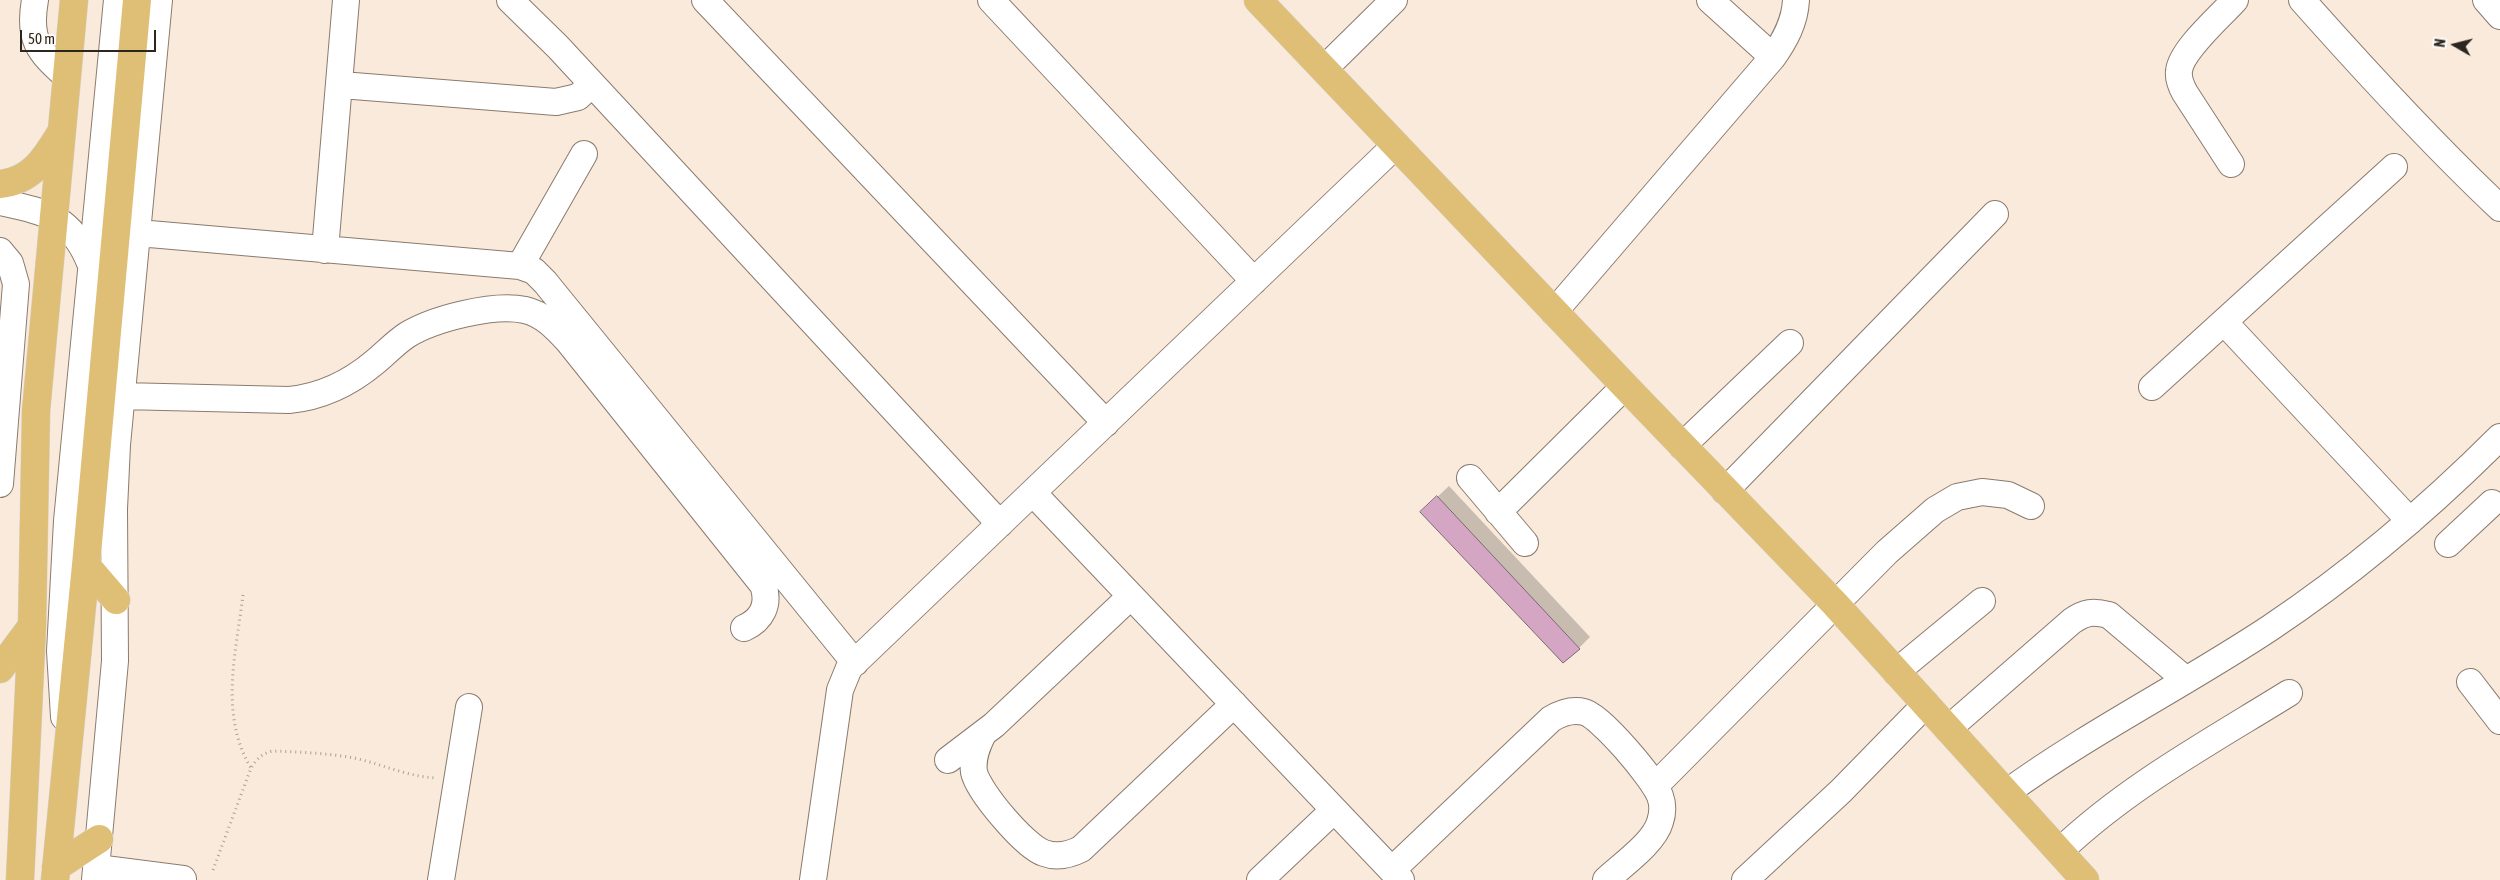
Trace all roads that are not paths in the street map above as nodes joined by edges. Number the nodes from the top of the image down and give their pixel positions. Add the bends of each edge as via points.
1 (35, 0) edge
2 (74, 0) edge
3 (117, 0) edge
4 (137, 0) edge
5 (159, 0) edge
6 (346, 0) edge
7 (510, 0) edge
8 (705, 0) edge
9 (991, 0) edge
10 (1258, 0) edge
11 (1394, 0) edge
12 (1710, 0) edge
13 (1796, 0) edge
14 (2235, 0) edge
15 (2302, 0) edge
16 (2486, 0) edge
17 (2500, 16) edge
18 (1773, 57) junction
19 (1324, 69) junction
20 (66, 76) junction
21 (592, 84) junction
22 (341, 85) junction
23 (60, 133) junction
24 (1396, 145) junction
25 (584, 154) dead end
26 (2231, 164) dead end
27 (2394, 167) dead end
28 (0, 184) edge
29 (0, 202) edge
30 (2500, 208) edge
31 (1995, 214) dead end
32 (55, 217) junction
33 (0, 232) edge
34 (138, 233) junction
35 (325, 250) junction
36 (0, 251) edge
37 (90, 263) junction
38 (520, 266) junction
39 (1254, 281) junction
40 (1554, 312) junction
41 (2224, 322) junction
42 (1790, 342) dead end
43 (1625, 386) junction
44 (2152, 387) dead end
45 (122, 396) junction
46 (36, 411) junction
47 (1106, 424) junction
48 (2500, 437) edge
49 (1682, 446) junction
50 (1470, 478) dead end
51 (0, 484) edge
52 (1725, 490) junction
53 (1033, 493) junction
54 (2031, 506) dead end
55 (2494, 509) edge
56 (1498, 512) junction
57 (2410, 521) junction
58 (1000, 524) junction
59 (1525, 543) dead end
60 (2448, 544) dead end
61 (86, 565) junction
62 (1131, 596) junction
63 (116, 600) junction
64 (1982, 601) dead end
65 (1836, 604) junction
66 (32, 626) junction
67 (744, 628) dead end
68 (855, 663) junction
69 (0, 669) edge
70 (1896, 672) junction
71 (2186, 680) junction
72 (2470, 682) dead end
73 (2289, 693) dead end
74 (1234, 704) junction
75 (1926, 704) junction
76 (469, 707) dead end
77 (2500, 721) edge
78 (1948, 729) junction
79 (983, 734) junction
80 (69, 745) junction
81 (948, 760) dead end
82 (1655, 786) junction
83 (2006, 792) junction
84 (1334, 810) junction
85 (99, 839) junction
86 (2060, 850) junction
87 (55, 874) edge
88 (96, 874) edge
89 (1396, 875) edge
90 (183, 879) edge
91 (20, 880) edge
92 (441, 880) edge
93 (813, 880) edge
94 (1260, 880) edge
95 (1606, 880) edge
96 (1745, 880) edge
97 (2085, 880) edge

1 - 20 street via 32,24 36,42 45,58
2 - 20 main road
3 - 37 street
4 - 61 main road
5 - 34 street
6 - 22 street
7 - 21 street
8 - 47 street
9 - 39 street
10 - 19 main road
11 - 19 street
12 - 18 street
13 - 18 street via 1787,37
14 - 26 street via 2182,59 2179,71 2185,93
15 - 30 street via 2382,90
16 - 17 street
18 - 40 street
19 - 24 main road
20 - 23 main road
21 - 22 street via 578,97 564,102
21 - 58 street
22 - 35 street
23 - 28 main road via 44,160 32,172 14,182
23 - 32 main road
24 - 39 street
24 - 40 main road
25 - 38 street
27 - 41 street
29 - 32 street
31 - 52 street
32 - 37 street via 77,236
32 - 46 main road
33 - 46 street via 14,242 27,262 26,350
34 - 35 street
34 - 45 street
35 - 38 street
36 - 51 street via 10,263 16,284
37 - 80 street via 60,627 62,698
38 - 68 street via 545,282
39 - 47 street
40 - 43 main road
41 - 44 street
41 - 57 street
42 - 49 street
43 - 49 main road
43 - 56 street
45 - 63 street via 114,477
45 - 67 street via 303,399 343,384 396,343 424,327 494,310 530,312 553,325 568,341 763,585 764,608 757,620
46 - 66 main road
47 - 53 street
48 - 57 street
49 - 52 main road
50 - 56 street
52 - 65 main road
53 - 58 street
53 - 62 street
54 - 65 street via 2008,495 1982,492 1956,497 1934,510
55 - 60 street
56 - 59 street
57 - 71 street via 2321,593
58 - 68 street
61 - 63 main road
61 - 80 main road
62 - 74 street
62 - 79 street
63 - 85 street via 113,695
64 - 70 street
65 - 70 main road
65 - 82 street
66 - 69 main road
66 - 91 main road
68 - 93 street via 844,675 840,690
70 - 75 main road
71 - 78 street via 2109,615 2083,614
71 - 83 street
72 - 77 street
73 - 86 street via 2130,792
74 - 79 street via 1081,849 1058,856 1036,849 999,812 982,789 976,779 974,760
74 - 84 street
75 - 78 main road
75 - 96 street via 1841,791
76 - 92 street
78 - 83 main road
79 - 81 street
80 - 87 main road
82 - 89 street via 1598,719 1584,712 1567,712 1551,719
82 - 95 street via 1662,804 1656,832
83 - 86 main road
84 - 89 street
84 - 94 street
85 - 87 main road
85 - 88 street
86 - 97 main road
88 - 90 street

